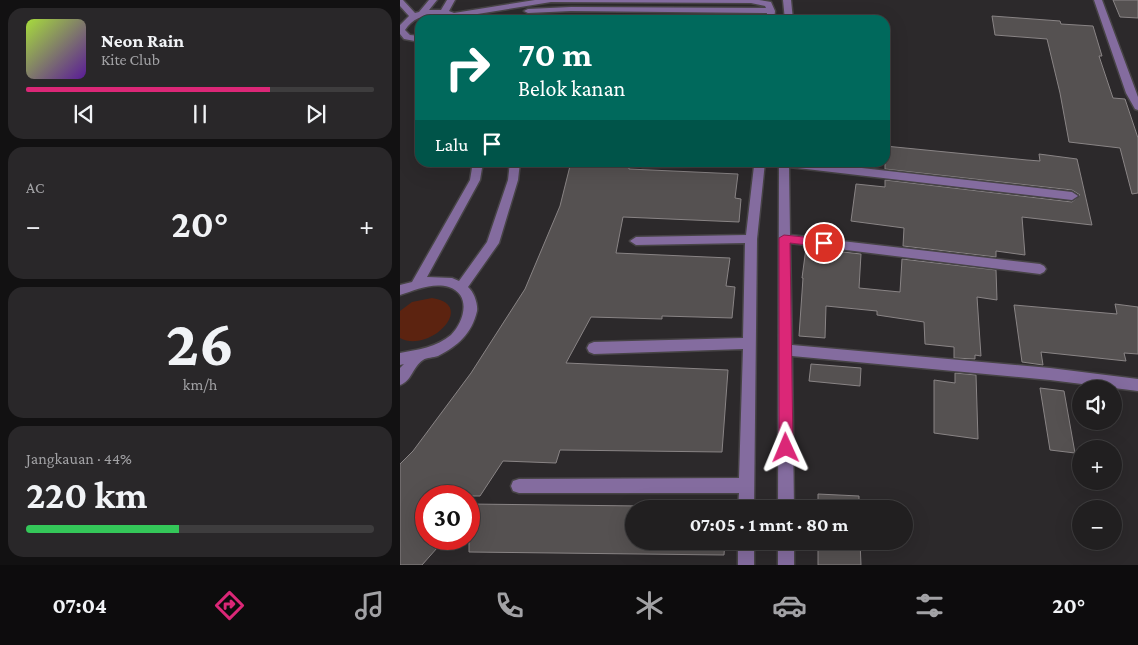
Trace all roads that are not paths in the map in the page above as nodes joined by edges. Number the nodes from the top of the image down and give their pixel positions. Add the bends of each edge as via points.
1 (433, 0) edge
2 (451, 0) edge
3 (787, 0) edge
4 (1098, 0) edge
5 (400, 1) edge
6 (444, 13) junction
7 (417, 15) edge
8 (419, 15) edge
9 (427, 15) edge
10 (449, 15) edge
11 (472, 15) edge
12 (508, 15) edge
13 (731, 15) edge
14 (770, 15) edge
15 (788, 15) edge
16 (415, 18) edge
17 (401, 26) edge
18 (415, 38) edge
19 (1138, 107) edge
20 (477, 167) edge
21 (514, 167) edge
22 (759, 167) edge
23 (784, 167) edge
24 (819, 167) edge
25 (1072, 196) dead end
26 (784, 238) junction
27 (750, 239) junction
28 (636, 241) dead end
29 (1040, 269) dead end
30 (417, 284) junction
31 (461, 287) junction
32 (400, 290) edge
33 (750, 343) junction
34 (594, 348) dead end
35 (784, 350) junction
36 (417, 357) junction
37 (400, 359) edge
38 (400, 379) edge
39 (1138, 385) edge
40 (747, 485) junction
41 (519, 486) dead end
42 (746, 500) edge
43 (786, 500) edge
44 (746, 550) edge
45 (786, 550) edge
46 (746, 565) edge
47 (786, 565) edge

1 - 8 street
2 - 6 street
3 - 15 street
4 - 19 street
5 - 7 street
6 - 9 street
6 - 10 street
11 - 14 street via 551,0 751,1 768,4
12 - 13 street via 537,10
16 - 17 street
17 - 18 street via 402,34
20 - 30 street via 474,180
21 - 31 street via 492,243
22 - 27 street
23 - 26 street
24 - 25 street
26 - 29 street
26 - 35 street
27 - 28 street
27 - 33 street
30 - 31 street via 448,282
30 - 32 street
31 - 36 street via 469,295 472,306 463,331 435,352
33 - 34 street
33 - 40 street
35 - 39 street
35 - 43 street
36 - 37 street
36 - 38 street
40 - 41 street
40 - 42 street
44 - 46 street
45 - 47 street

